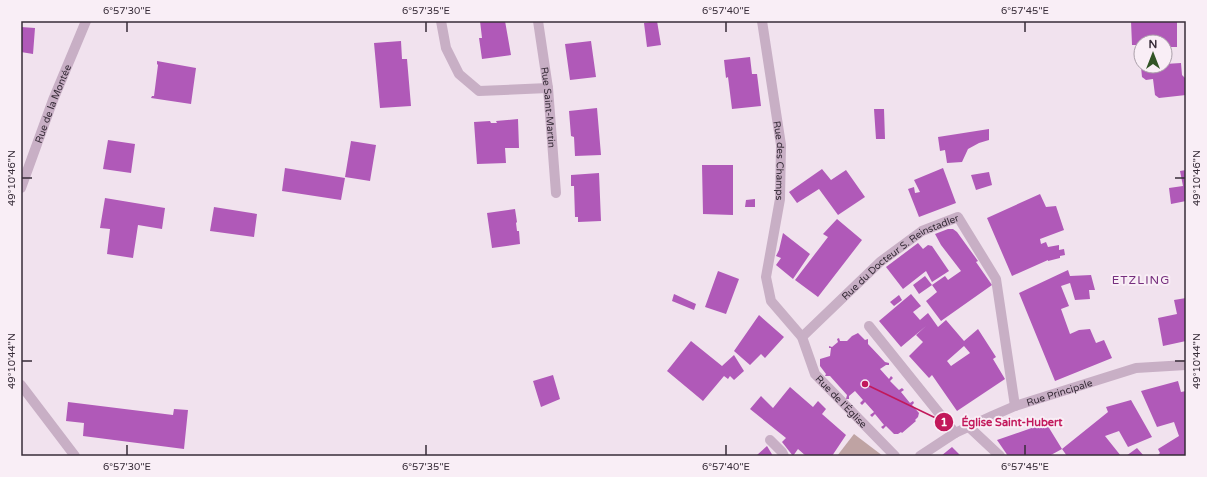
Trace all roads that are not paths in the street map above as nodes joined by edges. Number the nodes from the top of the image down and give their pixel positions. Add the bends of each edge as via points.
1 (86, 21) edge
2 (441, 21) edge
3 (538, 21) edge
4 (762, 21) edge
5 (548, 88) junction
6 (21, 188) edge
7 (556, 193) dead end
8 (869, 326) dead end
9 (802, 337) junction
10 (1186, 365) edge
11 (21, 385) edge
12 (1015, 406) junction
13 (969, 427) junction
14 (956, 433) junction
15 (770, 440) dead end
16 (75, 456) edge
17 (784, 456) edge
18 (895, 456) edge
19 (920, 456) edge
20 (1000, 456) edge

1 - 6 street, Rue de la Montée via 53,100
2 - 5 street via 446,48 459,74 479,91
3 - 5 street, Rue Saint-Martin
4 - 9 street, Rue des Champs via 781,145 780,199 766,277 771,301
5 - 7 street, Rue Saint-Martin
8 - 14 street
9 - 12 street, Rue du Docteur S. Reinstadler via 880,262 922,231 958,217 996,279
9 - 18 street, Rue de l'Église via 815,374
10 - 12 street, Rue Principale via 1136,368
11 - 16 street
12 - 13 street, Rue Principale
13 - 14 street, Rue Principale
13 - 20 street
14 - 19 street, Rue Principale
15 - 17 street

